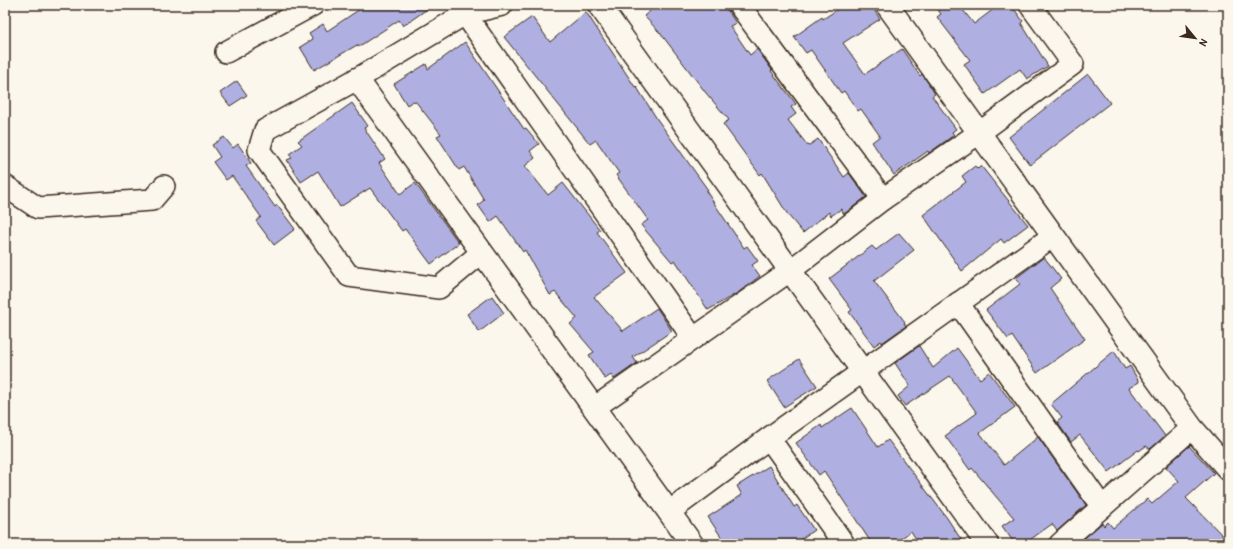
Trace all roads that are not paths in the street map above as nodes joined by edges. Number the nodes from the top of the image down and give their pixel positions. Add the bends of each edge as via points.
1 (314, 5) edge
2 (502, 5) edge
3 (599, 5) edge
4 (739, 5) edge
5 (887, 5) edge
6 (1030, 5) edge
7 (464, 14) junction
8 (226, 52) dead end
9 (357, 79) junction
10 (979, 133) junction
11 (5, 186) edge
12 (164, 186) dead end
13 (883, 199) junction
14 (1053, 236) junction
15 (481, 253) junction
16 (791, 270) junction
17 (958, 303) junction
18 (693, 338) junction
19 (863, 371) junction
20 (594, 408) junction
21 (1192, 428) junction
22 (769, 438) junction
23 (1228, 469) edge
24 (1102, 508) junction
25 (669, 512) junction
26 (692, 544) edge
27 (844, 544) edge
28 (986, 544) edge
29 (1060, 544) edge

1 - 8 street
2 - 7 street
3 - 16 street
4 - 13 street
5 - 10 street
6 - 10 street via 1073,64
7 - 9 street
7 - 18 street
9 - 15 street
9 - 15 street via 265,130 259,150 349,276 439,288
10 - 13 street
10 - 14 street
11 - 12 street via 38,208 152,200
13 - 16 street
14 - 17 street
14 - 21 street
15 - 20 street
16 - 18 street
16 - 19 street
17 - 19 street
17 - 24 street
18 - 20 street
19 - 22 street
19 - 28 street
20 - 25 street
21 - 23 street
21 - 24 street
22 - 25 street
22 - 27 street
24 - 29 street
25 - 26 street

